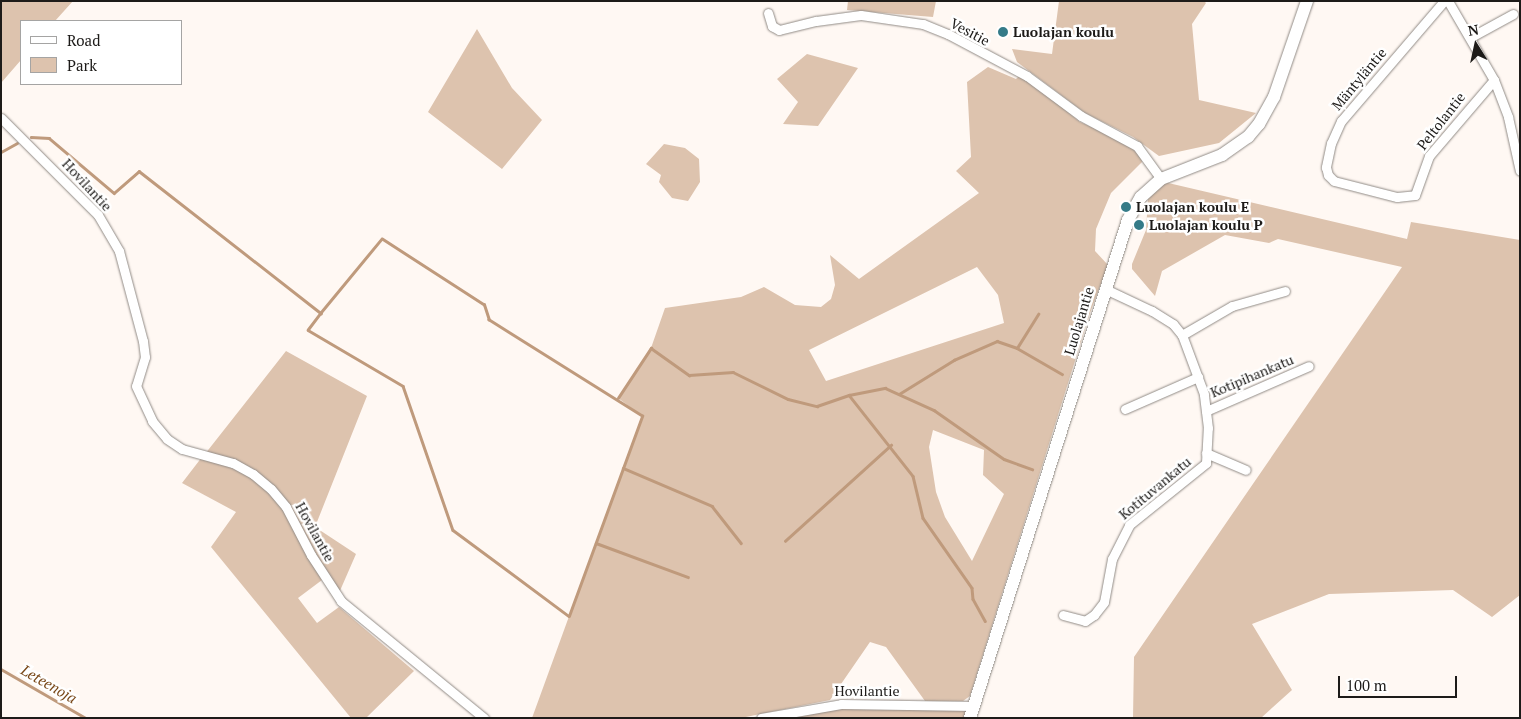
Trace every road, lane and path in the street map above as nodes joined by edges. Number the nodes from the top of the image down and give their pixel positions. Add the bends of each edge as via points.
1 (1307, 1) edge
2 (1444, 1) edge
3 (1448, 1) edge
4 (768, 13) dead end
5 (1514, 14) dead end
6 (1471, 37) junction
7 (1494, 80) junction
8 (1, 118) edge
9 (1520, 171) edge
10 (1161, 179) junction
11 (1397, 197) joint
12 (1105, 289) junction
13 (1285, 291) dead end
14 (1182, 335) junction
15 (1309, 366) dead end
16 (1198, 377) junction
17 (1125, 409) dead end
18 (1206, 411) junction
19 (1206, 453) junction
20 (1246, 470) dead end
21 (1063, 615) dead end
22 (972, 712) edge
23 (484, 718) edge
24 (760, 718) edge

1 - 10 main road, Luolajantie via 1274,96 1259,124 1222,155
2 - 11 street, Mäntyläntie via 1353,104 1331,143 1326,167 1334,181
3 - 6 street
4 - 10 street, Vesitie via 772,26 779,30 861,15 915,23 948,34 1027,76 1081,116 1137,146
5 - 6 street
6 - 7 street
7 - 9 street via 1508,117
7 - 11 street, Peltolantie via 1428,156 1415,195
8 - 23 street, Hovilantie via 98,215 116,245 128,277 143,341 145,358 136,386 152,421 167,439 182,449 233,464 253,474 271,489 286,506 326,581 341,601
10 - 12 main road, Luolajantie via 1141,197 1128,220
12 - 14 street via 1152,311 1173,324
12 - 22 main road, Luolajantie
13 - 14 street via 1232,306
14 - 16 street
15 - 18 street, Kotipihankatu
16 - 17 street
16 - 18 street
18 - 19 street
19 - 20 street
19 - 21 street, Kotituvankatu via 1206,463 1129,525 1112,559 1104,602 1094,614 1085,621
22 - 24 street, Hovilantie via 841,704

